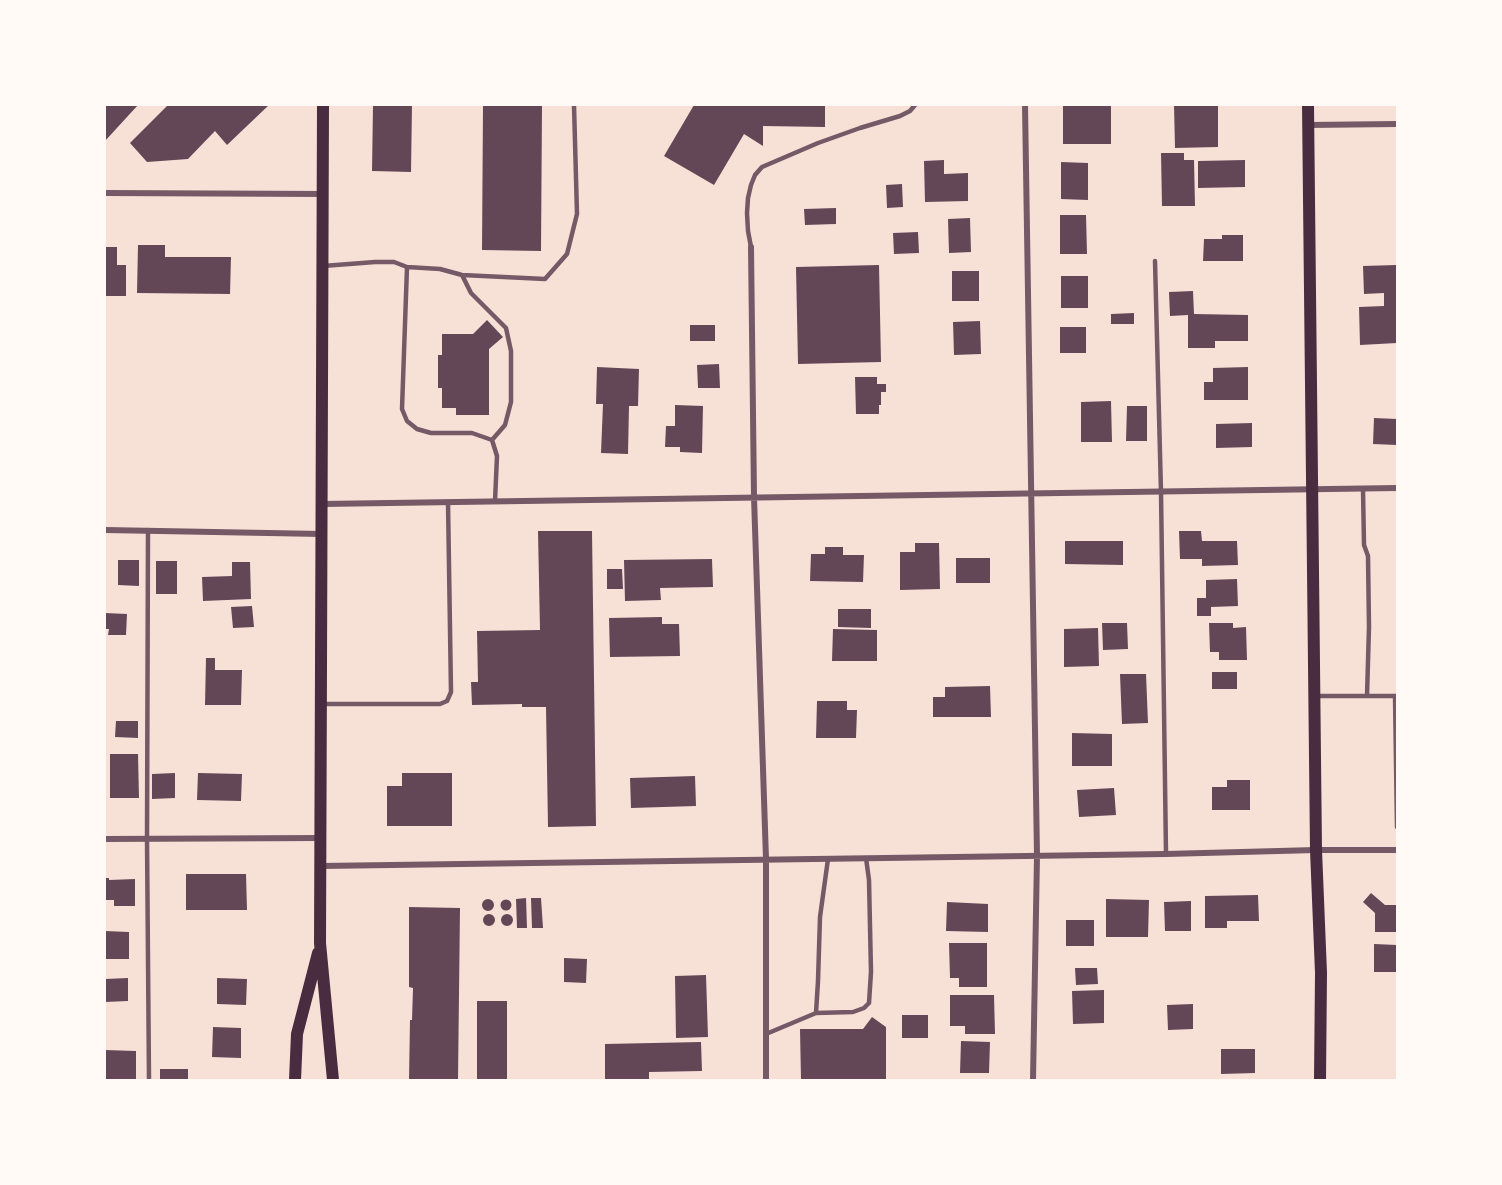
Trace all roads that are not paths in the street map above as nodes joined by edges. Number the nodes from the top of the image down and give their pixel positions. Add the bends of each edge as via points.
1 (323, 105) edge
2 (574, 105) edge
3 (915, 105) edge
4 (1025, 105) edge
5 (1308, 105) edge
6 (1397, 124) edge
7 (1308, 125) junction
8 (105, 193) edge
9 (323, 194) junction
10 (751, 247) joint
11 (1155, 261) dead end
12 (323, 266) junction
13 (407, 267) junction
14 (462, 274) junction
15 (492, 440) junction
16 (1397, 488) edge
17 (1362, 489) junction
18 (1313, 490) junction
19 (1161, 492) junction
20 (1031, 493) junction
21 (754, 497) junction
22 (495, 501) junction
23 (448, 502) junction
24 (321, 504) junction
25 (105, 530) edge
26 (148, 530) junction
27 (322, 534) junction
28 (1315, 696) junction
29 (1368, 696) junction
30 (1396, 696) edge
31 (321, 704) junction
32 (1397, 827) edge
33 (320, 838) junction
34 (105, 839) edge
35 (147, 839) junction
36 (1316, 850) junction
37 (1397, 850) edge
38 (1166, 854) junction
39 (1037, 856) junction
40 (866, 858) junction
41 (766, 859) junction
42 (828, 859) junction
43 (320, 866) junction
44 (320, 943) junction
45 (816, 1013) junction
46 (766, 1034) junction
47 (149, 1080) edge
48 (295, 1080) edge
49 (333, 1080) edge
50 (766, 1080) edge
51 (1033, 1080) edge
52 (1320, 1080) edge

1 - 9 main road
2 - 14 lane via 577,214 567,254 545,279
3 - 10 lane via 900,116 828,139 762,167 754,175 748,198
4 - 20 street
5 - 7 main road
6 - 7 street
7 - 18 main road
8 - 9 street
9 - 12 main road
10 - 21 street
11 - 19 lane
12 - 13 lane via 394,262
12 - 24 main road
13 - 14 lane
13 - 15 lane via 402,408 406,421 431,433 472,433
14 - 15 lane via 471,293 506,328 511,351 511,402 505,425
15 - 22 lane via 497,456
16 - 17 street
17 - 18 street
17 - 29 lane via 1364,545 1368,556
18 - 19 street
18 - 28 main road
19 - 20 street
19 - 38 lane
20 - 21 street
20 - 39 street
21 - 22 street
21 - 41 street
22 - 23 street
23 - 24 street
23 - 31 lane via 451,692 447,701
24 - 27 main road
25 - 26 street
26 - 27 street
26 - 35 lane
27 - 31 main road
28 - 29 lane
28 - 36 main road
29 - 30 lane
30 - 32 lane
31 - 33 main road
33 - 35 street
33 - 43 main road
34 - 35 street
35 - 47 lane
36 - 37 street
36 - 38 street
36 - 52 main road
38 - 39 street
39 - 40 street
39 - 51 street
40 - 42 street
40 - 45 lane via 871,972 868,1003 853,1012
41 - 42 street
41 - 43 street
41 - 46 street
42 - 45 lane via 820,917
43 - 44 main road
44 - 48 main road via 297,1034
44 - 49 main road
45 - 46 lane
46 - 50 street

